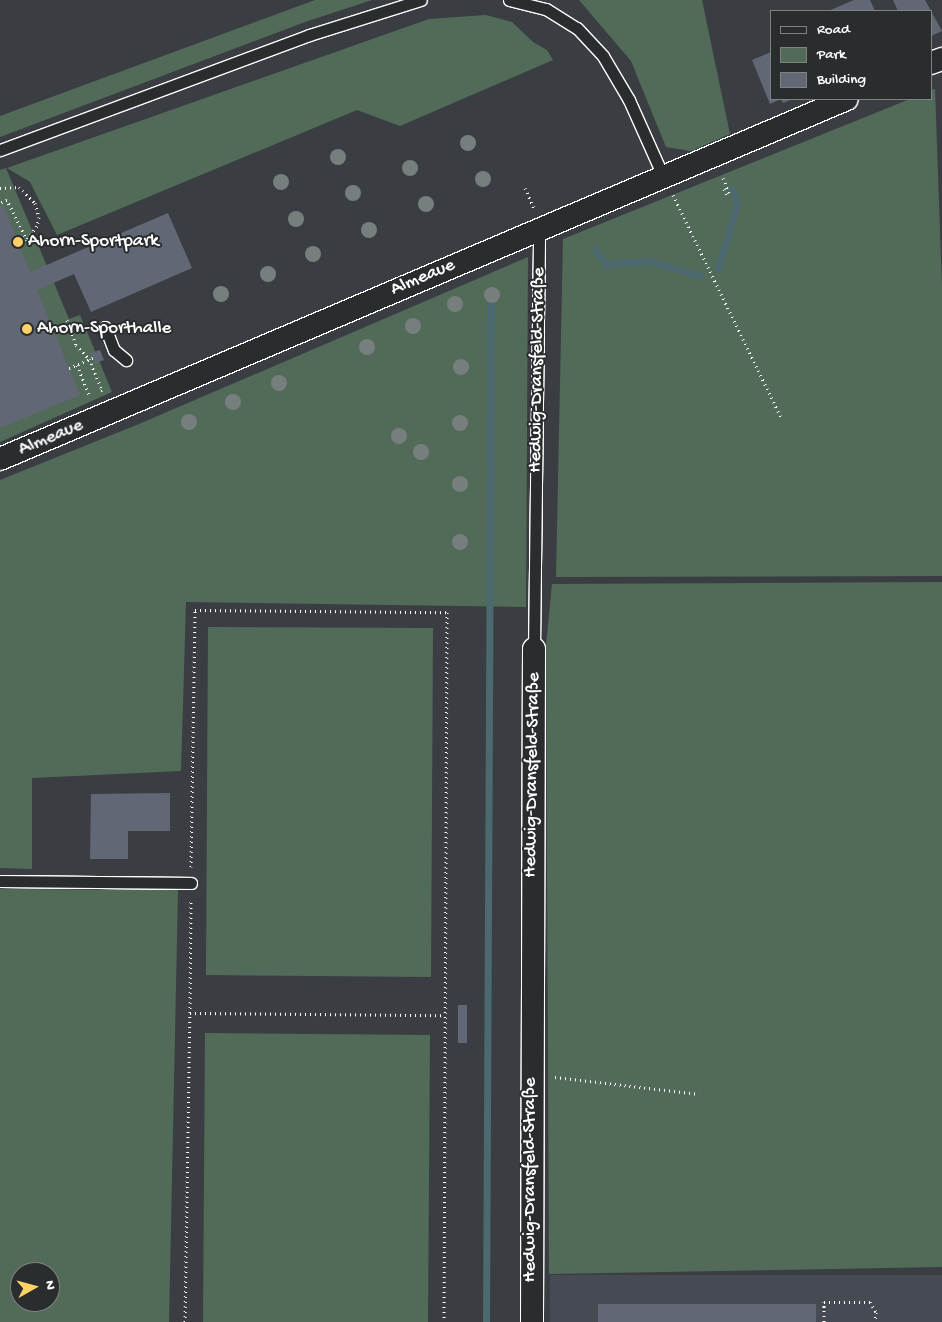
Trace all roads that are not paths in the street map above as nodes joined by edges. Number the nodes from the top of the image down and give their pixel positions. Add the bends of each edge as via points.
1 (421, 0) edge
2 (509, 0) edge
3 (845, 100) edge
4 (0, 150) edge
5 (663, 176) junction
6 (539, 228) junction
7 (105, 327) dead end
8 (126, 360) dead end
9 (0, 459) edge
10 (534, 649) joint
11 (0, 881) edge
12 (191, 883) road end
13 (532, 1322) edge

1 - 4 lane via 309,35
2 - 5 lane via 546,9 577,28 604,56 629,100
3 - 5 street, Almeaue
5 - 6 street, Almeaue
6 - 9 street, Almeaue
6 - 10 lane, Hedwig-Dransfeld-Straße
7 - 8 lane via 114,350
10 - 13 street, Hedwig-Dransfeld-Straße
11 - 12 lane

